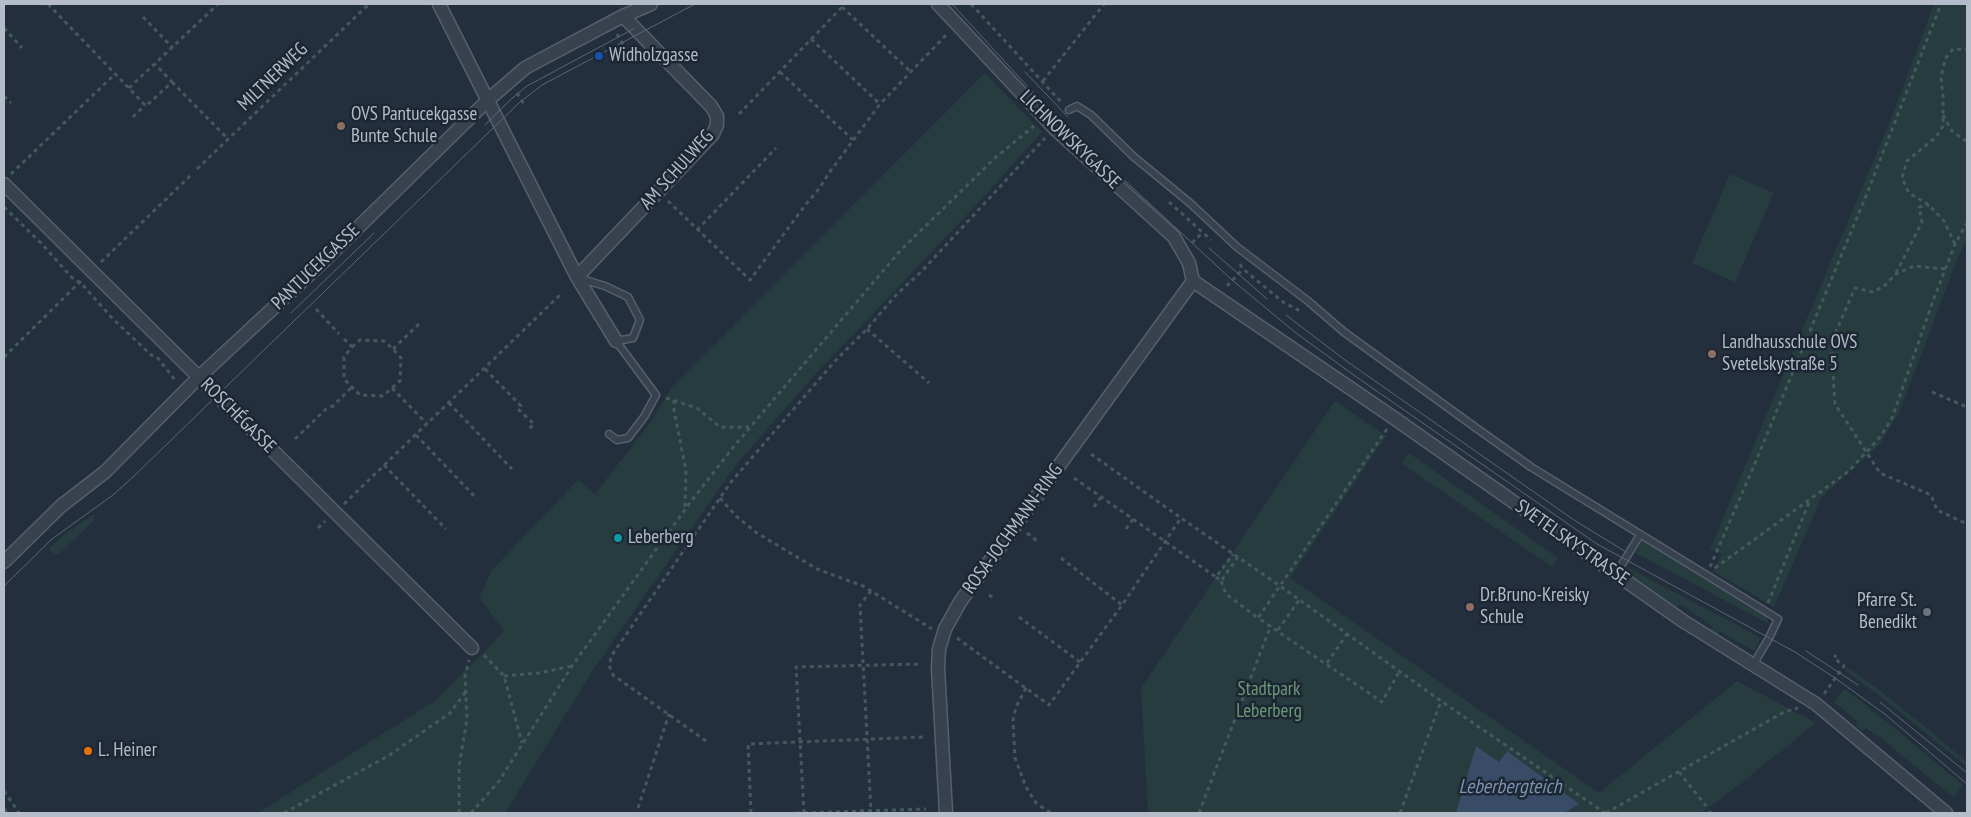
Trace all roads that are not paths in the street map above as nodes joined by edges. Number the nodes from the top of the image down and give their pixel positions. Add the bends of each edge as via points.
1 (439, 4) edge
2 (651, 4) edge
3 (938, 4) edge
4 (623, 16) junction
5 (488, 100) junction
6 (1069, 110) road end
7 (7, 179) edge
8 (577, 277) junction
9 (1193, 281) junction
10 (616, 341) junction
11 (199, 377) junction
12 (609, 434) dead end
13 (1640, 535) junction
14 (4, 562) edge
15 (1616, 574) junction
16 (473, 652) road end
17 (1753, 665) junction
18 (946, 813) edge
19 (1946, 813) edge

1 - 5 street
2 - 4 street, PANTUCEKGASSE
3 - 9 street, LICHNOWSKYGASSE via 1054,128 1174,237 1189,263
4 - 5 street, PANTUCEKGASSE via 525,68
4 - 8 street, AM SCHULWEG via 710,106 718,121 713,134
5 - 8 street
5 - 11 street, PANTUCEKGASSE via 324,261
6 - 13 lane via 1077,106 1091,115 1237,247 1344,332 1531,467
7 - 11 street, ROSCHÉGASSE
8 - 10 street
8 - 10 lane via 628,297 640,320 633,338
9 - 15 street, SVETELSKYSTRASSE
9 - 18 street, ROSA-JOCHMANN-RING via 940,630 938,668
10 - 12 lane via 656,395 628,438 617,440
11 - 14 street, PANTUCEKGASSE via 105,472 61,506
11 - 16 street, ROSCHÉGASSE
13 - 15 lane
13 - 17 lane via 1778,619
15 - 17 street, SVETELSKYSTRASSE
17 - 19 street, SVETELSKYSTRASSE via 1816,704

